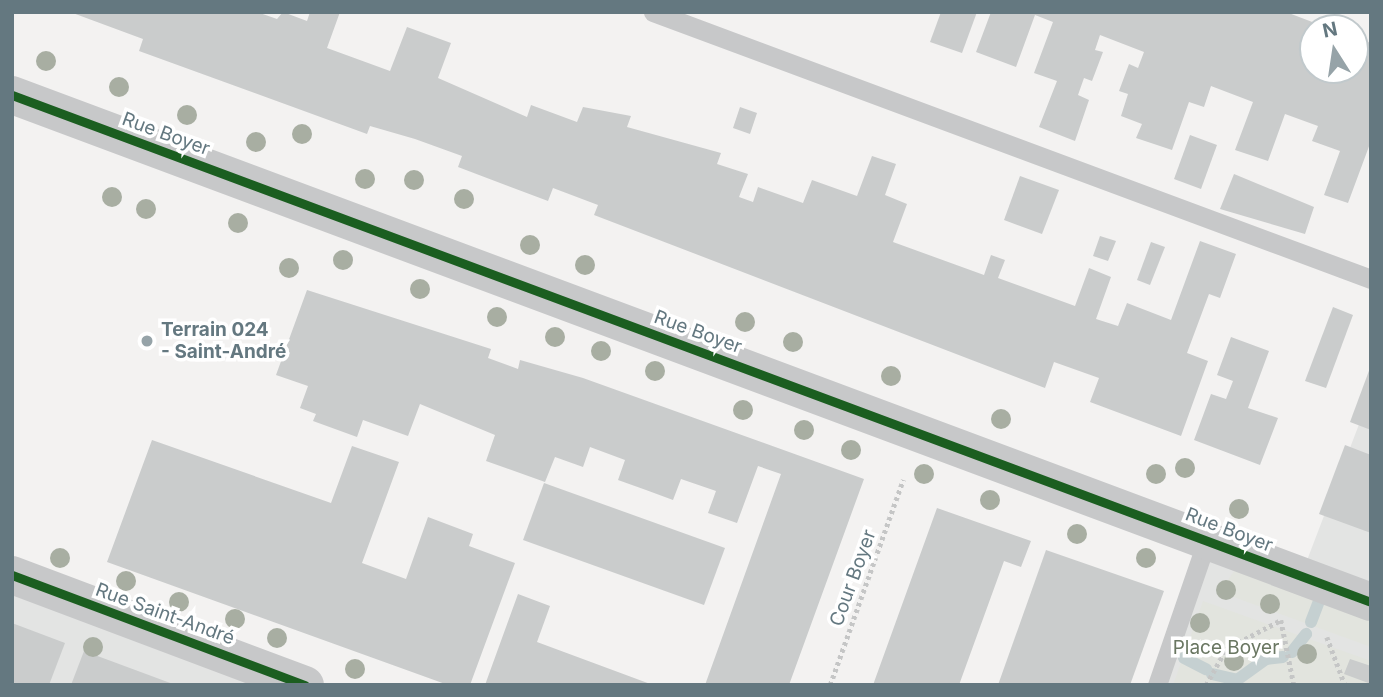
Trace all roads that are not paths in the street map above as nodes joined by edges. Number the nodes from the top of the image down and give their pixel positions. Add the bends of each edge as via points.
1 (653, 12) edge
2 (12, 95) edge
3 (1371, 279) edge
4 (1208, 541) junction
5 (12, 575) edge
6 (1371, 602) edge
7 (305, 685) edge
8 (1157, 685) edge

1 - 3 lane
2 - 4 street, Rue Boyer
4 - 6 street, Rue Boyer
4 - 8 lane
5 - 7 street, Rue Saint-André

